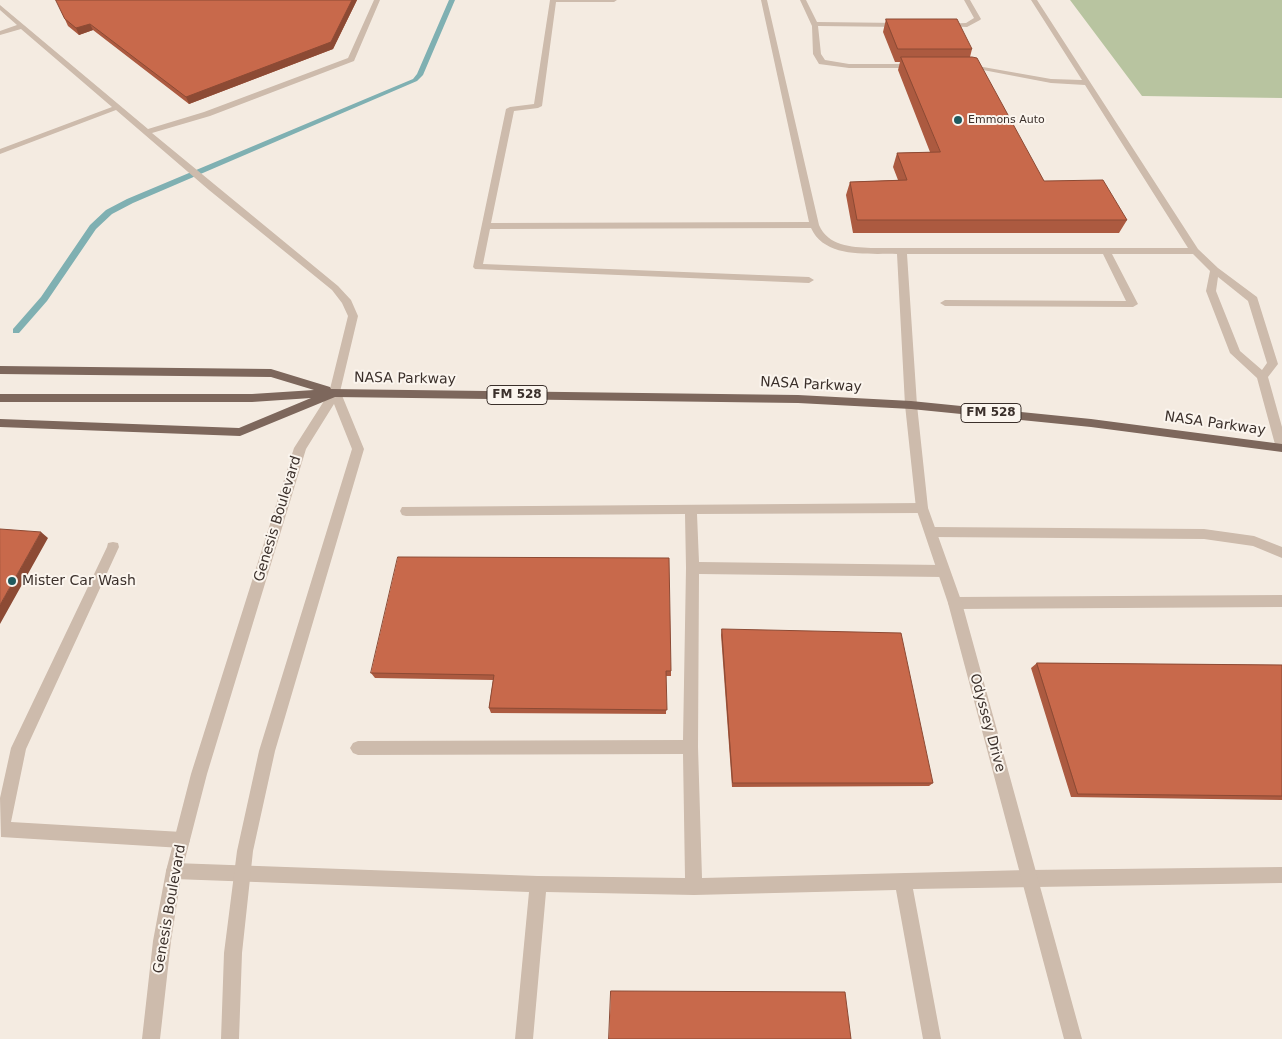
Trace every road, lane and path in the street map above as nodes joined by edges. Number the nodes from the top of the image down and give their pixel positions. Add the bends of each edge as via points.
1 (377, 0) edge
2 (614, 0) edge
3 (764, 0) edge
4 (803, 0) edge
5 (967, 0) edge
6 (1034, 0) edge
7 (0, 7) edge
8 (814, 24) junction
9 (910, 25) edge
10 (938, 25) edge
11 (23, 26) junction
12 (0, 33) edge
13 (918, 66) edge
14 (958, 66) edge
15 (1088, 83) junction
16 (118, 107) junction
17 (146, 132) junction
18 (0, 152) edge
19 (814, 225) junction
20 (487, 226) junction
21 (902, 251) junction
22 (1106, 251) junction
23 (1195, 251) junction
24 (1215, 270) junction
25 (809, 280) dead end
26 (945, 303) dead end
27 (0, 370) edge
28 (1262, 376) junction
29 (335, 393) junction
30 (0, 398) edge
31 (911, 406) junction
32 (0, 423) edge
33 (1282, 448) edge
34 (922, 508) junction
35 (691, 509) junction
36 (406, 511) dead end
37 (931, 532) junction
38 (114, 547) dead end
39 (1282, 553) edge
40 (693, 568) junction
41 (943, 571) junction
42 (1282, 601) edge
43 (955, 603) junction
44 (690, 747) junction
45 (358, 748) dead end
46 (182, 840) junction
47 (174, 871) junction
48 (242, 872) junction
49 (1282, 875) edge
50 (1028, 878) junction
51 (903, 881) junction
52 (538, 884) junction
53 (694, 887) junction
54 (151, 1039) edge
55 (230, 1039) edge
56 (524, 1039) edge
57 (932, 1039) edge
58 (1073, 1039) edge

1 - 17 street via 352,59 207,114
2 - 20 street via 553,0 538,106 510,109
3 - 19 street
4 - 8 street
5 - 10 street via 978,20 967,25
6 - 15 street
7 - 11 street, Genesis Boulevard
8 - 9 street
8 - 13 street via 817,54 822,62 849,66
11 - 12 street
11 - 16 street, Genesis Boulevard
14 - 15 street via 982,67 1050,81
15 - 23 street
16 - 17 street, Genesis Boulevard
16 - 18 street
17 - 29 street, Genesis Boulevard via 335,288 347,302 353,316
19 - 20 street
19 - 21 street via 821,238 836,245 858,250
20 - 25 street via 478,267
21 - 22 street
21 - 31 street, Odyssey Drive
22 - 23 street
22 - 26 street via 1133,304
23 - 24 street
24 - 28 street via 1211,292 1235,353
24 - 28 street via 1254,298 1273,364
27 - 29 main road, NASA Parkway / FM 528 via 272,373
28 - 33 street
29 - 30 main road, NASA Parkway / FM 528 via 252,398
29 - 31 main road, NASA Parkway / FM 528 via 698,396
29 - 32 main road, NASA Parkway / FM 528 via 240,432
29 - 46 street, Genesis Boulevard via 300,448 199,774
29 - 48 street via 358,450 267,752
31 - 33 main road, NASA Parkway / FM 528 via 1091,423
31 - 34 street, Odyssey Drive
34 - 35 street
34 - 37 street, Odyssey Drive
35 - 36 street
35 - 40 street
37 - 39 street via 1204,534 1254,541
37 - 41 street, Odyssey Drive
38 - 46 street via 19,748 1,829
40 - 41 street
40 - 44 street
41 - 43 street, Odyssey Drive
42 - 43 street
43 - 50 street, Odyssey Drive
44 - 45 street
44 - 53 street
46 - 47 street, Genesis Boulevard
47 - 48 street
47 - 54 street, Genesis Boulevard
48 - 52 street
48 - 55 street via 233,953
49 - 50 street
50 - 51 street
50 - 58 street, Odyssey Drive
51 - 53 street
51 - 57 street
52 - 53 street
52 - 56 street

